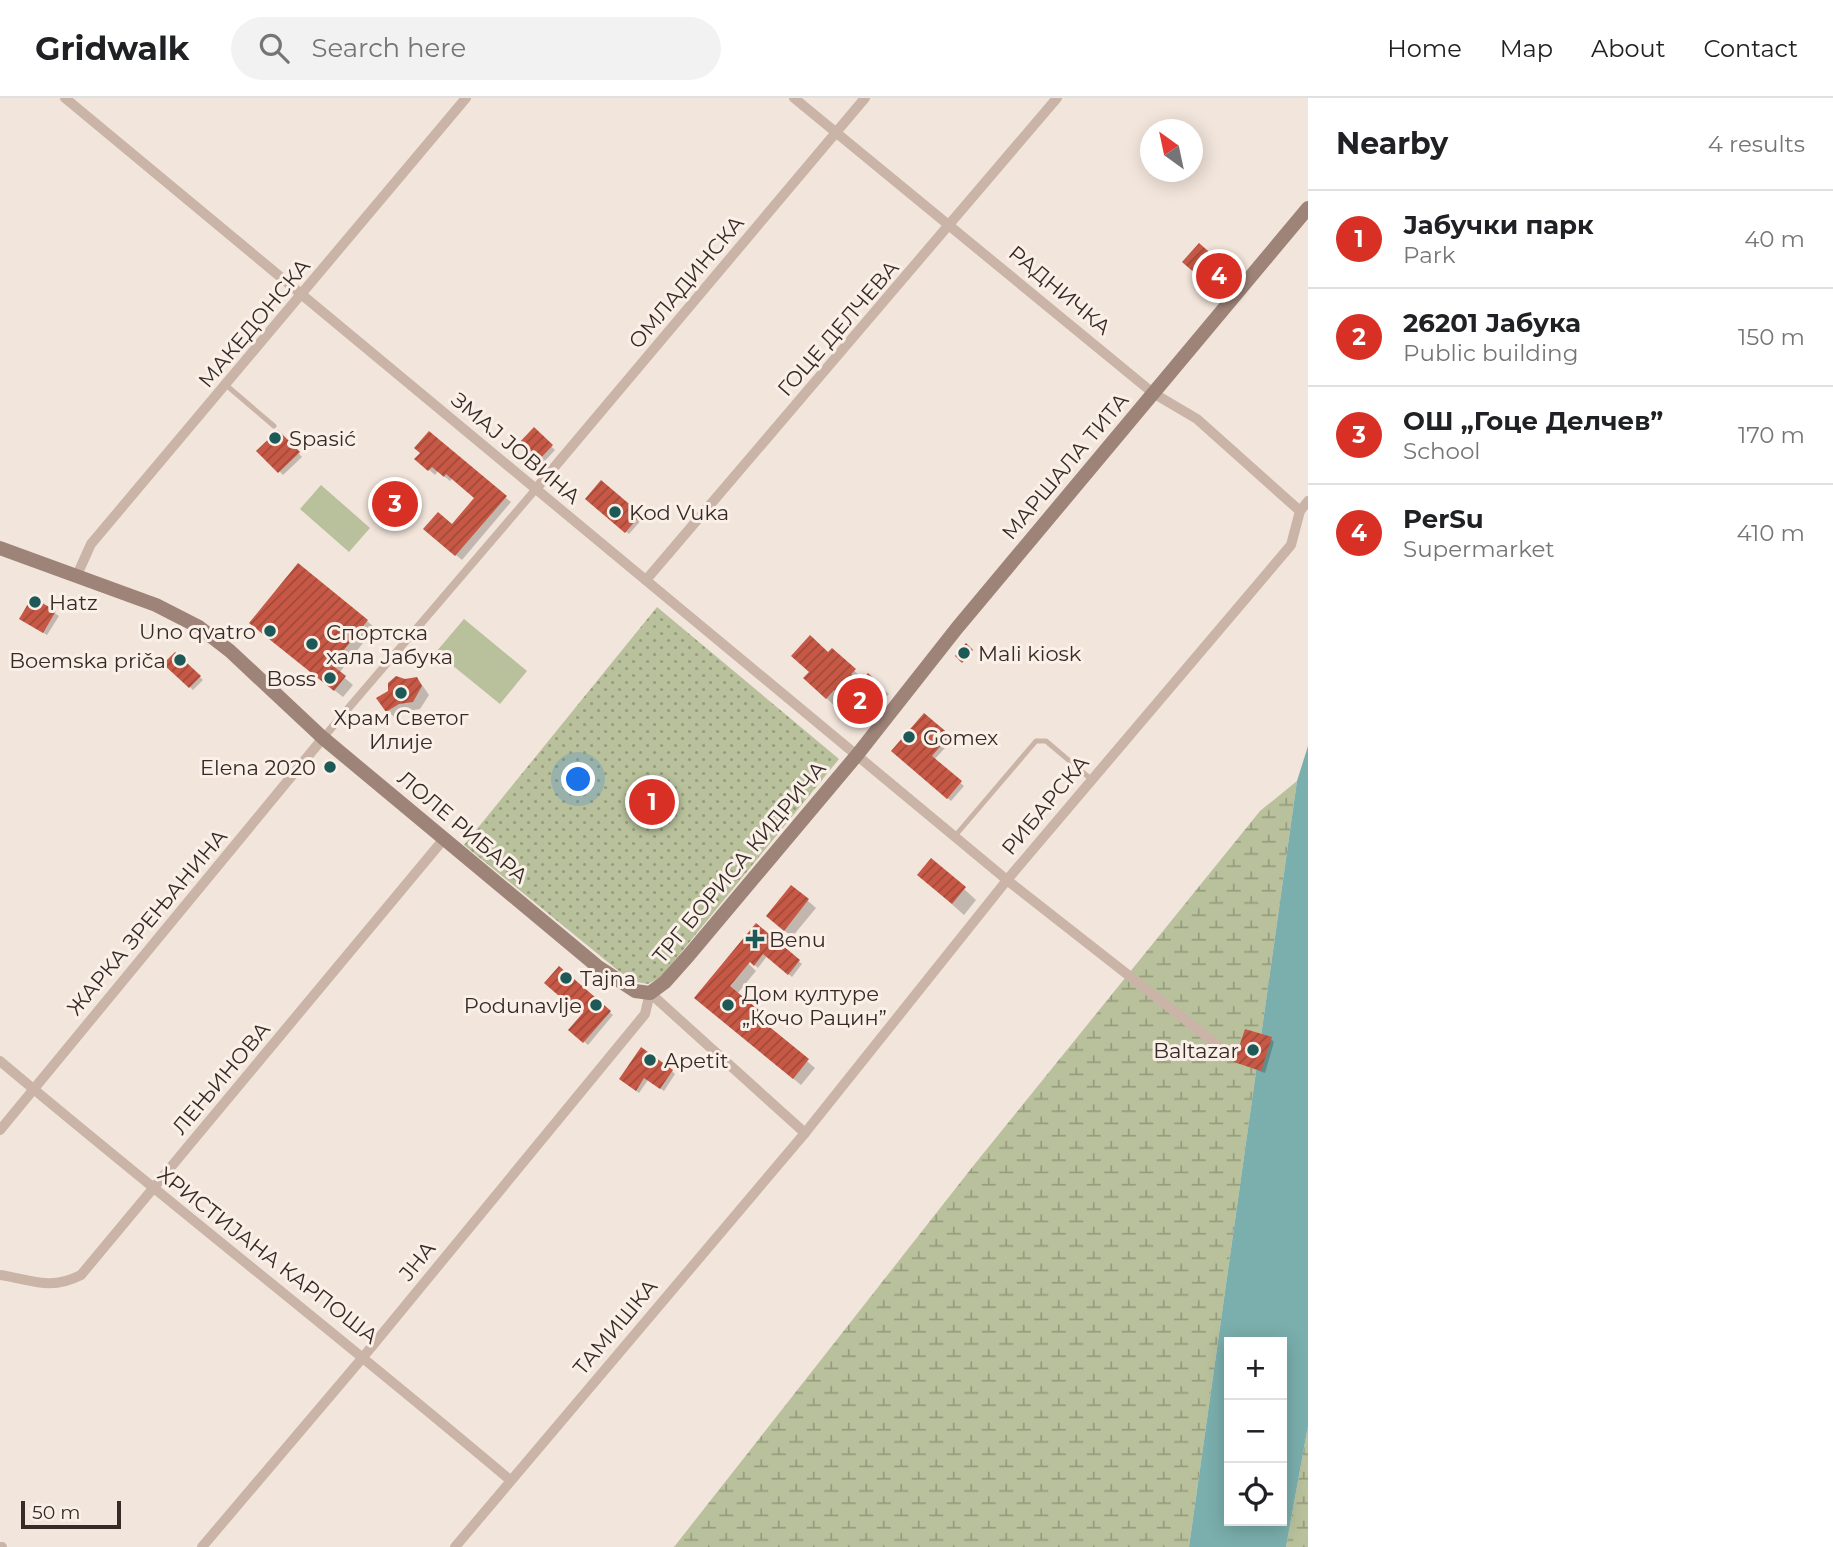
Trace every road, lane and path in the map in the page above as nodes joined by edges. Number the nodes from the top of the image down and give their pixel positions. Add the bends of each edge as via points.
1 (65, 98) edge
2 (466, 98) edge
3 (794, 98) edge
4 (864, 98) edge
5 (1057, 98) edge
6 (838, 132) junction
7 (1308, 208) edge
8 (951, 226) junction
9 (303, 296) junction
10 (226, 385) junction
11 (1153, 393) junction
12 (274, 426) dead end
13 (535, 490) junction
14 (1308, 501) edge
15 (1300, 511) junction
16 (0, 548) edge
17 (77, 575) junction
18 (646, 580) junction
19 (323, 738) junction
20 (857, 755) junction
21 (1092, 780) junction
22 (955, 836) junction
23 (443, 840) junction
24 (1007, 880) junction
25 (650, 993) junction
26 (1225, 1051) dead end
27 (0, 1061) edge
28 (33, 1089) junction
29 (0, 1130) edge
30 (804, 1133) junction
31 (154, 1190) junction
32 (0, 1275) edge
33 (364, 1356) junction
34 (510, 1480) junction
35 (202, 1547) edge
36 (455, 1547) edge

1 - 9 street, ЗМАЈ ЈОВИНА
2 - 9 street, МАКЕДОНСКА
3 - 6 street, РАДНИЧКА
4 - 6 street, ОМЛАДИНСКА
5 - 8 street, ГОЦЕ ДЕЛЧЕВА
6 - 8 street, РАДНИЧКА
6 - 13 street, ОМЛАДИНСКА
7 - 11 main road, МАРШАЛА ТИТА
8 - 11 street, РАДНИЧКА
8 - 18 street, ГОЦЕ ДЕЛЧЕВА
9 - 10 street, МАКЕДОНСКА
9 - 13 street, ЗМАЈ ЈОВИНА
10 - 12 lane
10 - 17 street, МАКЕДОНСКА via 91,544
11 - 15 street, РАДНИЧКА via 1197,419
11 - 20 main road, МАРШАЛА ТИТА
13 - 18 street, ЗМАЈ ЈОВИНА
13 - 19 street
14 - 15 street, РИБАРСКА
15 - 21 street, РИБАРСКА via 1292,545
16 - 17 main road, ЛОЛЕ РИБАРА
17 - 19 main road, ЛОЛЕ РИБАРА via 199,627
18 - 20 street, ЗМАЈ ЈОВИНА
19 - 23 main road, ЛОЛЕ РИБАРА
19 - 28 street, ЖАРКА ЗРЕЊАНИНА
20 - 22 street, ЗМАЈ ЈОВИНА
20 - 25 main road, ТРГ БОРИСА КИДРИЧА via 689,955
21 - 22 lane via 1046,741 1037,741
21 - 24 street, РИБАРСКА
22 - 24 street, ЗМАЈ ЈОВИНА
23 - 25 main road, ЛОЛЕ РИБАРА via 597,966 635,991
23 - 31 street, ЛЕЊИНОВА
24 - 26 street, ЗМАЈ ЈОВИНА
24 - 30 street, РИБАРСКА
25 - 30 street, ЛОЛЕ РИБАРА
25 - 33 street, ЈНА via 645,1014
27 - 28 street, ХРИСТИЈАНА КАРПОША
28 - 29 street, ЖАРКА ЗРЕЊАНИНА
28 - 31 street, ХРИСТИЈАНА КАРПОША
30 - 34 street, ТАМИШКА
31 - 32 street, ЛЕЊИНОВА via 80,1275 47,1285
31 - 33 street, ХРИСТИЈАНА КАРПОША
33 - 34 street, ХРИСТИЈАНА КАРПОША
33 - 35 street, ЈНА
34 - 36 street, ТАМИШКА

